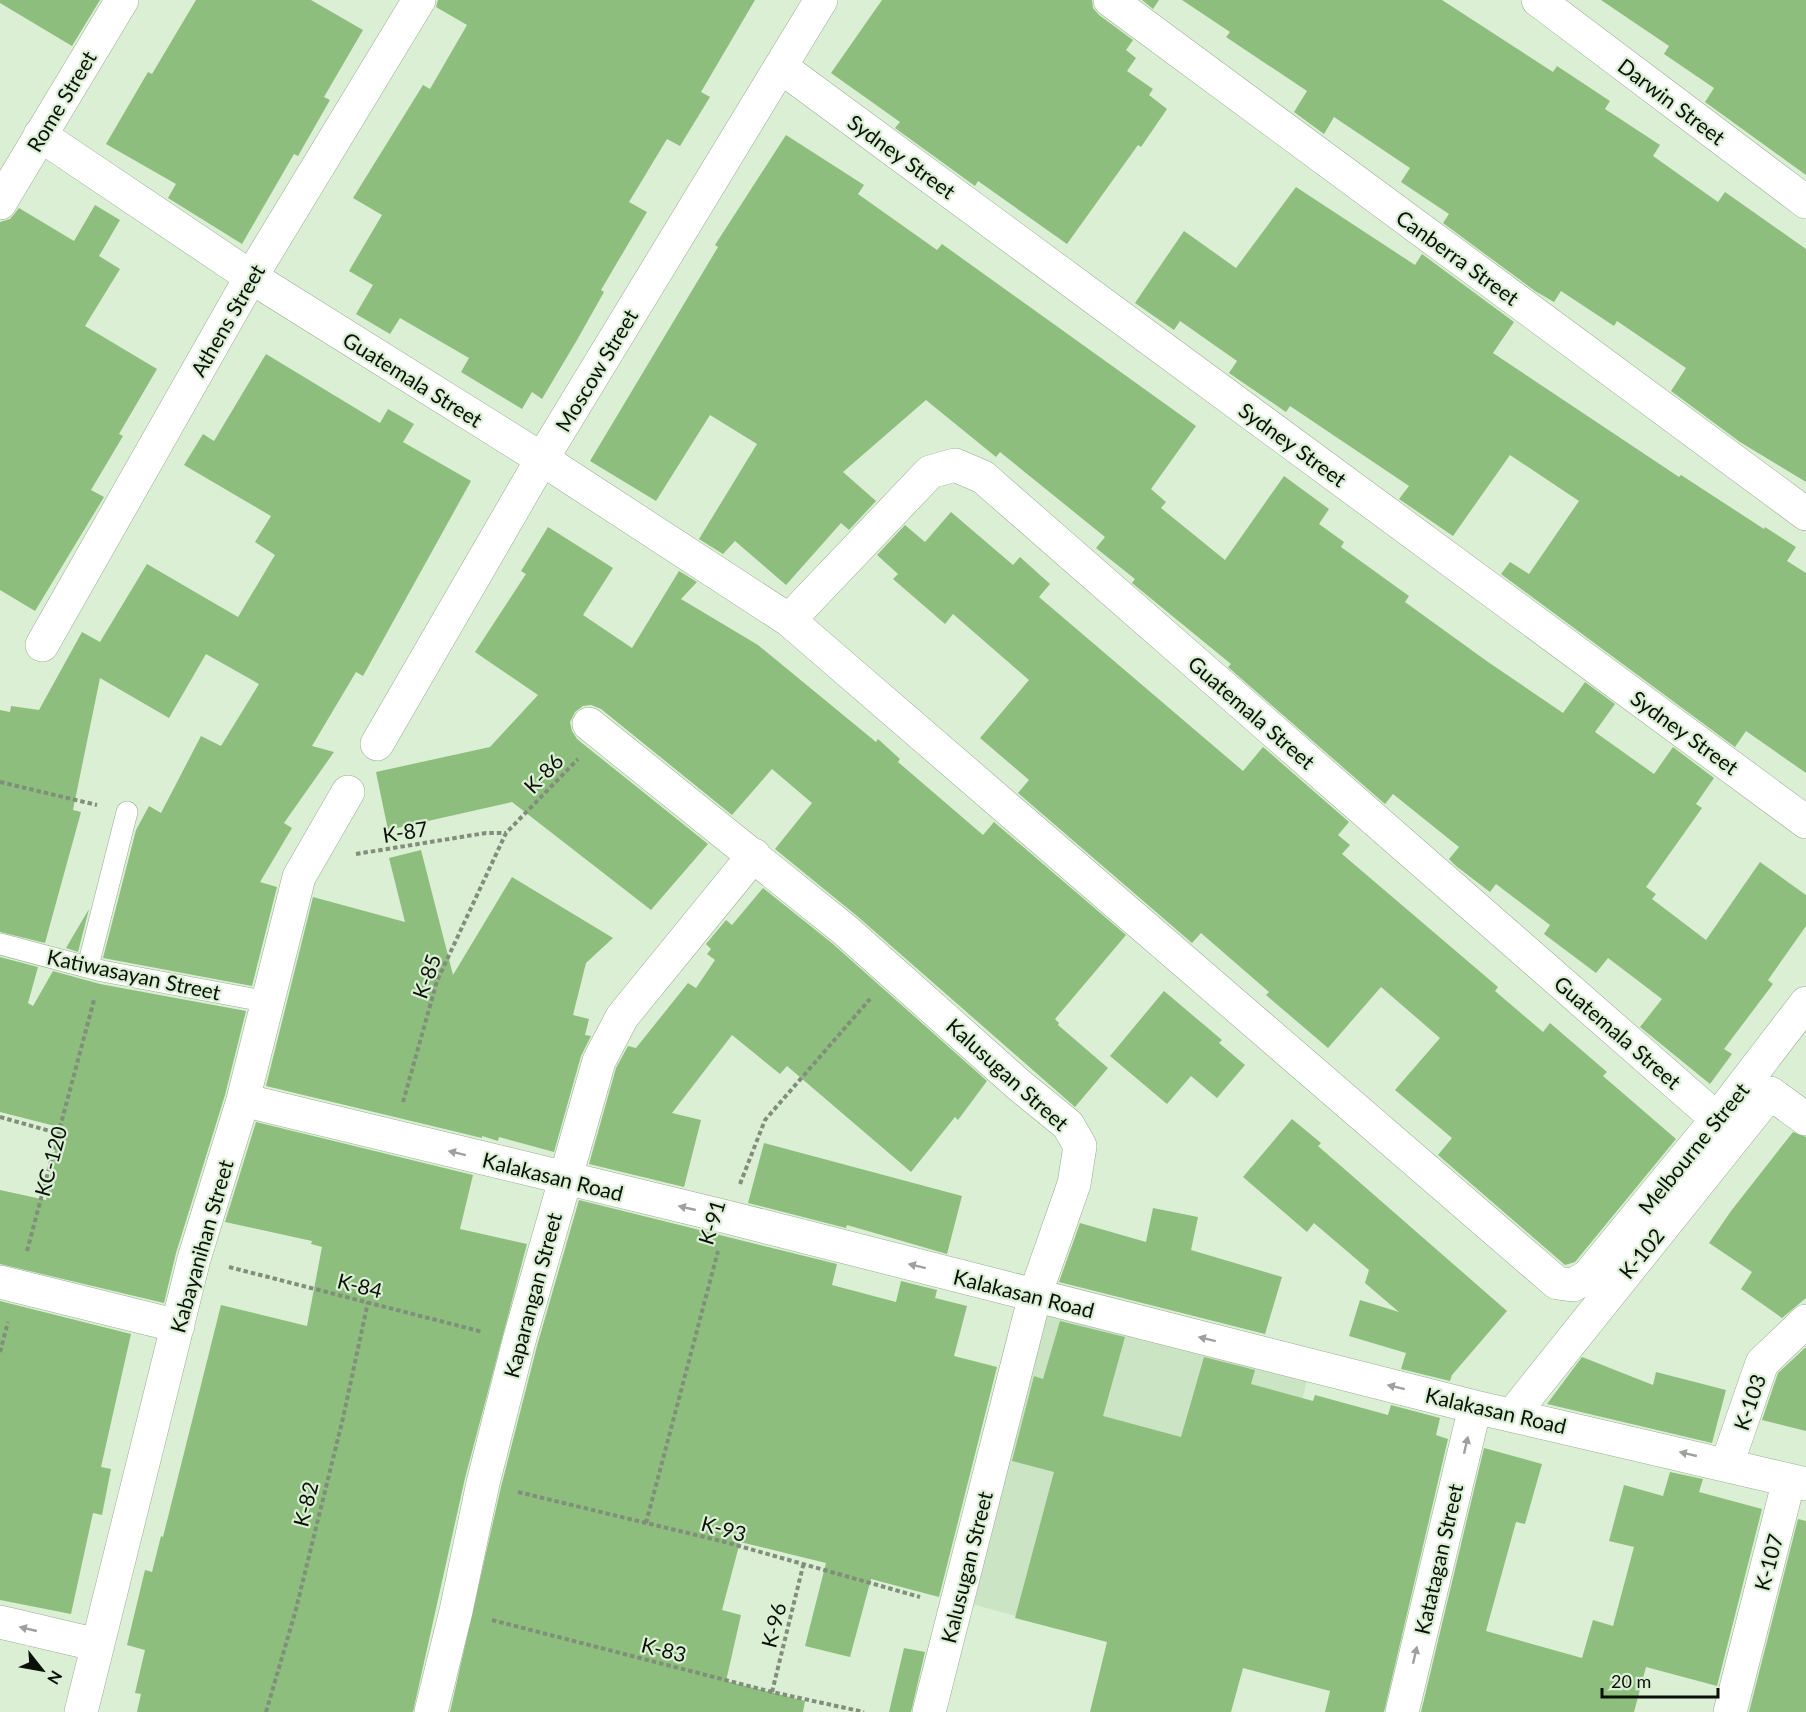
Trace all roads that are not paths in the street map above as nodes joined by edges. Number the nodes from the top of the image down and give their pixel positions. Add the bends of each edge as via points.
1 (122, 0) edge
2 (419, 0) edge
3 (821, 0) edge
4 (1110, 0) edge
5 (1538, 0) edge
6 (781, 67) junction
7 (40, 135) junction
8 (1806, 202) edge
9 (0, 203) edge
10 (251, 278) junction
11 (542, 459) junction
12 (1806, 514) edge
13 (789, 620) junction
14 (42, 645) dead end
15 (596, 729) road end
16 (377, 744) dead end
17 (348, 792) dead end
18 (127, 812) road end
19 (1806, 822) edge
20 (754, 855) junction
21 (0, 944) edge
22 (95, 968) junction
23 (269, 1002) junction
24 (1806, 1003) edge
25 (243, 1100) junction
26 (1717, 1119) junction
27 (1806, 1119) edge
28 (564, 1179) junction
29 (9, 1284) edge
30 (1573, 1285) joint
31 (1035, 1295) junction
32 (1806, 1321) edge
33 (178, 1326) junction
34 (1475, 1407) junction
35 (1513, 1414) junction
36 (1727, 1464) junction
37 (1798, 1482) edge
38 (0, 1622) edge
39 (98, 1645) junction
40 (81, 1712) edge
41 (431, 1712) edge
42 (929, 1712) edge
43 (1402, 1712) edge
44 (1730, 1712) edge

1 - 7 street, Rome Street
2 - 10 street, Athens Street
3 - 6 street, Moscow Street
4 - 12 street, Canberra Street
5 - 8 street, Darwin Street
6 - 11 street, Moscow Street
6 - 19 street, Sydney Street
7 - 9 street, Rome Street
7 - 10 street, Guatemala Street
10 - 11 street, Guatemala Street
10 - 14 street, Athens Street
11 - 13 street, Guatemala Street
11 - 16 street, Moscow Street
13 - 26 street, Guatemala Street via 930,472 955,465 984,477
13 - 30 street, Guatemala Street via 1557,1283
15 - 20 street, Kalusugan Street
17 - 23 street, Kabayanihan Street via 298,877
18 - 22 lane
20 - 28 street, Kaparangan Street via 622,1017 599,1061
20 - 31 street, Kalusugan Street via 1068,1125 1077,1138 1080,1160 1074,1184
21 - 22 lane, Katiwasayan Street
22 - 23 lane, Katiwasayan Street
23 - 25 street, Kabayanihan Street
24 - 26 street, Melbourne Street
28 -> 25 street, Kalakasan Road
25 - 33 street, Kabayanihan Street via 194,1259
26 - 30 street, Melbourne Street via 1588,1276
27 - 35 street, K-102 via 1770,1092
31 -> 28 street, Kalakasan Road
28 - 41 street, Kaparangan Street via 483,1483
29 - 33 street
34 -> 31 street, Kalakasan Road
31 - 42 street, Kalusugan Street
32 - 36 street, K-103 via 1762,1363
33 - 39 street, Kabayanihan Street
34 - 35 street, Kalakasan Road
43 -> 34 street, Katatagan Street
36 -> 35 street, Kalakasan Road
36 - 37 street, Kalakasan Road
37 - 44 street, K-107 via 1746,1644
39 -> 38 street
39 - 40 street, Kabayanihan Street

